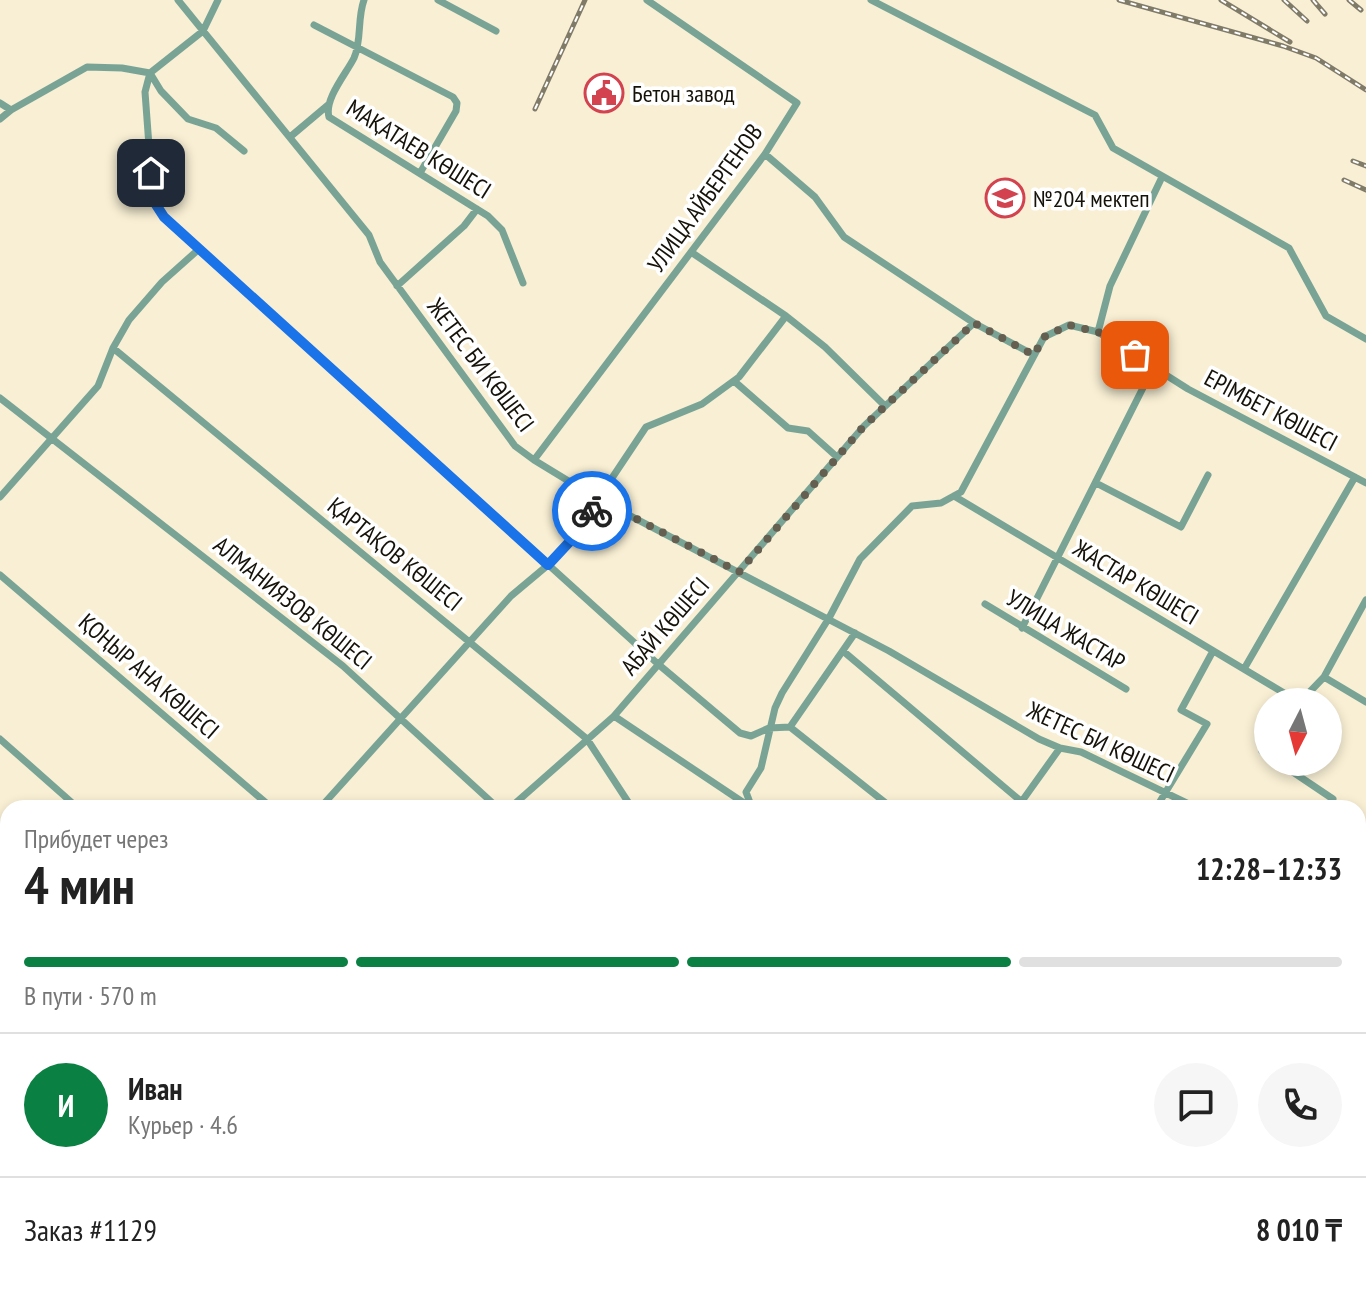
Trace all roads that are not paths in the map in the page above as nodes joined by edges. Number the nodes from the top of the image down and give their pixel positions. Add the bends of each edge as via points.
1 (178, 0) edge
2 (218, 0) edge
3 (364, 0) edge
4 (647, 0) edge
5 (871, 0) edge
6 (443, 1) edge
7 (314, 25) dead end
8 (203, 31) junction
9 (496, 31) dead end
10 (358, 46) junction
11 (150, 73) junction
12 (0, 103) edge
13 (328, 105) junction
14 (11, 110) junction
15 (0, 119) edge
16 (290, 137) junction
17 (244, 151) dead end
18 (765, 154) junction
19 (420, 173) junction
20 (1162, 177) junction
21 (477, 209) junction
22 (199, 249) junction
23 (691, 252) junction
24 (523, 283) dead end
25 (397, 286) junction
26 (786, 316) junction
27 (974, 323) junction
28 (1098, 332) junction
29 (1366, 339) edge
30 (113, 348) junction
31 (1034, 355) junction
32 (1154, 366) junction
33 (734, 381) junction
34 (2, 403) edge
35 (885, 406) junction
36 (55, 438) junction
37 (837, 457) junction
38 (534, 460) junction
39 (1208, 475) dead end
40 (1355, 477) junction
41 (1096, 483) junction
42 (1366, 483) edge
43 (954, 496) junction
44 (0, 497) edge
45 (598, 499) junction
46 (1058, 559) junction
47 (548, 565) junction
48 (739, 572) junction
49 (0, 575) edge
50 (1366, 600) edge
51 (985, 604) dead end
52 (829, 618) junction
53 (1022, 628) junction
54 (855, 633) junction
55 (469, 641) junction
56 (843, 651) junction
57 (1213, 651) junction
58 (658, 664) junction
59 (1244, 669) junction
60 (1324, 677) junction
61 (1276, 688) edge
62 (1313, 688) edge
63 (1126, 689) dead end
64 (1366, 702) edge
65 (614, 716) junction
66 (399, 718) junction
67 (790, 727) junction
68 (769, 728) junction
69 (0, 739) edge
70 (587, 739) junction
71 (1060, 748) junction
72 (1299, 776) edge
73 (1165, 792) junction
74 (69, 800) edge
75 (263, 800) edge
76 (327, 800) edge
77 (489, 800) edge
78 (519, 800) edge
79 (627, 800) edge
80 (740, 800) edge
81 (749, 800) edge
82 (882, 800) edge
83 (1013, 800) edge
84 (1023, 800) edge
85 (1160, 800) edge
86 (1181, 800) edge
87 (1332, 800) edge

1 - 8 street, ЖЕТЕС БИ КӨШЕСІ
2 - 8 street
3 - 10 street, МАҚАТАЕВ КӨШЕСІ
4 - 18 street, УЛИЦА АЙБЕРГЕНОВ via 797,103
5 - 20 street via 1095,115 1113,148
6 - 9 street
7 - 10 street
8 - 11 street
8 - 16 street, ЖЕТЕС БИ КӨШЕСІ
10 - 13 street, МАҚАТАЕВ КӨШЕСІ
10 - 19 street via 457,103
11 - 14 street via 87,67
11 - 17 street via 188,119 216,128
11 - 22 street via 145,92 153,200
12 - 14 street
13 - 16 street
13 - 19 street, МАҚАТАЕВ КӨШЕСІ via 329,117
14 - 15 street
16 - 25 street, ЖЕТЕС БИ КӨШЕСІ via 369,235
18 - 23 street, УЛИЦА АЙБЕРГЕНОВ
18 - 27 street via 815,197 844,237
19 - 21 street, МАҚАТАЕВ КӨШЕСІ
20 - 28 street via 1110,286
20 - 29 street via 1289,248 1326,316
21 - 24 street, МАҚАТАЕВ КӨШЕСІ via 502,230
21 - 25 street
22 - 30 street via 162,282
22 - 47 street
23 - 26 street
23 - 38 street, УЛИЦА АЙБЕРГЕНОВ
25 - 38 street, ЖЕТЕС БИ КӨШЕСІ via 515,446
26 - 33 street
26 - 35 street
27 - 31 street
27 - 35 street, АБАЙ КӨШЕСІ
28 - 31 street via 1069,325 1044,337
28 - 32 street, ЕРІМБЕТ КӨШЕСІ
30 - 36 street via 98,386
30 - 55 street, ҚАРТАҚОВ КӨШЕСІ
31 - 43 street via 961,492
32 - 40 street, ЕРІМБЕТ КӨШЕСІ
32 - 41 street
33 - 37 street via 788,428 808,431
33 - 45 street via 702,404 646,427
34 - 36 street, АЛМАНИЯЗОВ КӨШЕСІ
35 - 37 street, АБАЙ КӨШЕСІ
36 - 44 street
36 - 66 street, АЛМАНИЯЗОВ КӨШЕСІ via 343,666
37 - 48 street, АБАЙ КӨШЕСІ
38 - 45 street, ЖЕТЕС БИ КӨШЕСІ
39 - 41 street via 1181,527
40 - 42 street, ЕРІМБЕТ КӨШЕСІ
40 - 59 street
41 - 46 street
43 - 46 street, ЖАСТАР КӨШЕСІ
43 - 52 street via 912,506 860,559
45 - 47 street via 587,523
45 - 48 street, ЖЕТЕС БИ КӨШЕСІ
46 - 53 street
46 - 57 street, ЖАСТАР КӨШЕСІ
47 - 55 street
47 - 58 street
48 - 52 street, ЖЕТЕС БИ КӨШЕСІ
48 - 58 street, АБАЙ КӨШЕСІ
49 - 75 street, ҚОҢЫР АНА КӨШЕСІ
50 - 60 street, ЖАСТАР КӨШЕСІ
51 - 53 street, УЛИЦА ЖАСТАР
52 - 54 street, ЖЕТЕС БИ КӨШЕСІ
52 - 68 street via 782,693
53 - 63 street, УЛИЦА ЖАСТАР
54 - 56 street
54 - 71 street, ЖЕТЕС БИ КӨШЕСІ
55 - 66 street
55 - 70 street, ҚАРТАҚОВ КӨШЕСІ
56 - 67 street
56 - 83 street
57 - 59 street, ЖАСТАР КӨШЕСІ
57 - 73 street via 1181,710 1207,724
58 - 65 street, АБАЙ КӨШЕСІ
58 - 68 street via 740,733 751,736
59 - 61 street, ЖАСТАР КӨШЕСІ
60 - 62 street, ЖАСТАР КӨШЕСІ
60 - 64 street
65 - 70 street, АБАЙ КӨШЕСІ
65 - 80 street
66 - 76 street
66 - 77 street, АЛМАНИЯЗОВ КӨШЕСІ
67 - 68 street
67 - 82 street
68 - 81 street via 761,768 746,792
69 - 74 street
70 - 78 street, АБАЙ КӨШЕСІ
70 - 79 street, ҚАРТАҚОВ КӨШЕСІ
71 - 73 street, ЖЕТЕС БИ КӨШЕСІ via 1081,752
71 - 84 street
72 - 87 street
73 - 85 street
73 - 86 street, ЖЕТЕС БИ КӨШЕСІ

